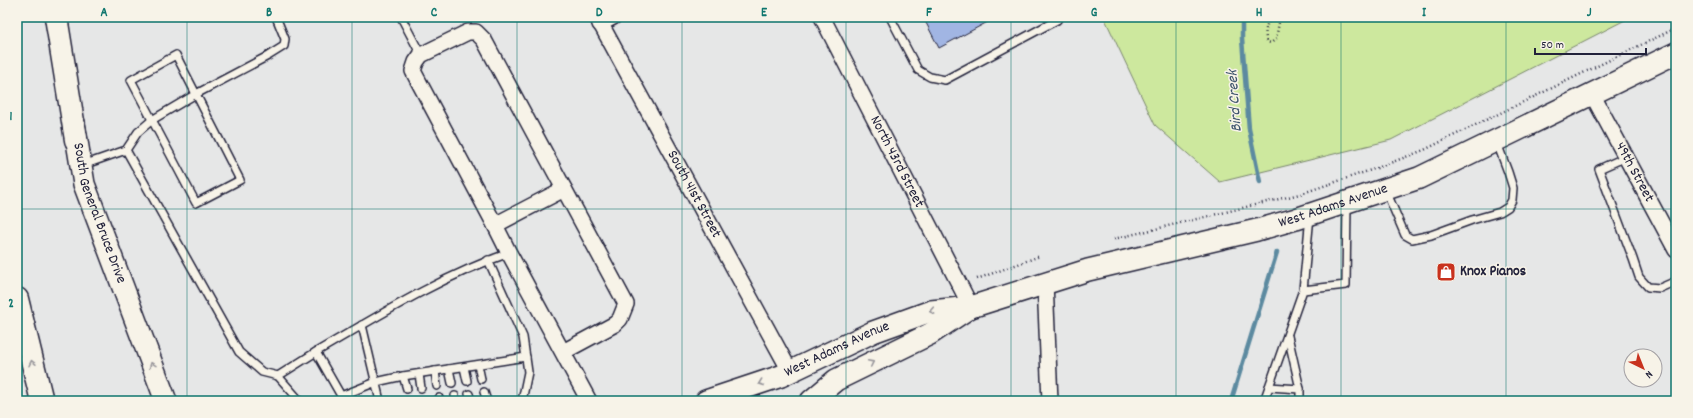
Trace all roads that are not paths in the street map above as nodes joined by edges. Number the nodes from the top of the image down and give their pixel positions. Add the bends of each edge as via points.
1 (56, 17) edge
2 (65, 17) edge
3 (276, 17) edge
4 (401, 17) edge
5 (822, 17) edge
6 (890, 17) edge
7 (1059, 17) edge
8 (603, 19) edge
9 (1676, 53) edge
10 (421, 55) junction
11 (196, 94) junction
12 (1592, 94) junction
13 (152, 120) junction
14 (76, 140) junction
15 (1496, 141) junction
16 (126, 150) junction
17 (1626, 157) junction
18 (80, 166) junction
19 (564, 189) junction
20 (1385, 189) junction
21 (1347, 202) junction
22 (1311, 214) junction
23 (495, 225) junction
24 (1676, 250) edge
25 (509, 253) junction
26 (488, 260) junction
27 (1676, 281) edge
28 (1045, 282) junction
29 (1304, 290) junction
30 (17, 299) edge
31 (971, 307) junction
32 (362, 325) junction
33 (1288, 336) junction
34 (316, 352) junction
35 (563, 352) junction
36 (526, 357) junction
37 (478, 365) junction
38 (464, 367) junction
39 (449, 369) junction
40 (434, 371) junction
41 (790, 371) junction
42 (419, 374) junction
43 (278, 376) junction
44 (404, 376) junction
45 (481, 379) dead end
46 (466, 381) dead end
47 (376, 382) junction
48 (452, 383) dead end
49 (437, 386) dead end
50 (1269, 387) junction
51 (421, 388) dead end
52 (406, 389) dead end
53 (1300, 389) junction
54 (484, 392) dead end
55 (342, 399) edge
56 (42, 401) edge
57 (166, 401) edge
58 (300, 401) edge
59 (380, 401) edge
60 (487, 401) edge
61 (522, 401) edge
62 (589, 401) edge
63 (706, 401) edge
64 (811, 401) edge
65 (1050, 401) edge
66 (1264, 401) edge
67 (1300, 401) edge

1 - 14 highway
2 - 14 main road, South General Bruce Drive
3 - 11 lane via 285,39 284,46
4 - 10 lane
5 - 31 street, North 43rd Street
6 - 7 lane via 918,70 930,77 945,80
8 - 41 street, South 41st Street
9 - 12 main road, West Adams Avenue
10 - 19 street via 468,32 476,32 484,40
10 - 23 street via 413,71
11 - 13 lane
11 - 13 lane via 176,55 131,80
11 - 13 lane via 240,180 196,203
12 - 15 main road, West Adams Avenue
12 - 17 street, 49th Street
13 - 16 lane via 138,132
14 - 18 main road, South General Bruce Drive
15 - 20 main road, West Adams Avenue via 1419,178
15 - 20 lane via 1513,188 1512,200 1508,207 1500,212 1412,239 1405,236
16 - 18 lane
16 - 43 lane via 239,352 262,372
17 - 24 street, 49th Street
17 - 27 lane via 1599,169 1639,277 1648,287 1660,288
57 -> 18 main road, South General Bruce Drive via 84,184
19 - 23 street
19 - 35 street via 626,304 615,324
20 - 21 main road, West Adams Avenue
21 - 22 main road, West Adams Avenue
21 - 29 lane via 1346,285
22 - 28 main road, West Adams Avenue via 1257,230
22 - 29 lane
23 - 25 street
25 - 26 lane
25 - 35 street
26 - 32 lane via 436,283
26 - 36 lane via 523,337
28 - 31 main road, West Adams Avenue
28 - 65 street
29 - 33 lane
56 -> 30 highway
31 -> 41 main road, West Adams Avenue via 931,311 901,321
64 -> 31 main road, West Adams Avenue via 836,380 930,334
32 - 34 lane
32 - 47 lane
33 - 50 lane
33 - 53 lane
34 - 43 lane
34 - 55 lane
35 - 62 street
36 - 37 lane
36 - 61 lane via 528,372
37 - 38 lane
37 - 45 lane
38 - 39 lane
38 - 46 lane
39 - 40 lane
39 - 48 lane
40 - 42 lane
40 - 49 lane
41 -> 63 main road, West Adams Avenue
42 - 44 lane
42 - 51 lane
43 - 58 lane
44 - 47 lane
44 - 52 lane
47 - 55 lane
47 - 59 lane
50 - 53 lane
50 - 66 lane
53 - 67 lane
54 - 60 lane

